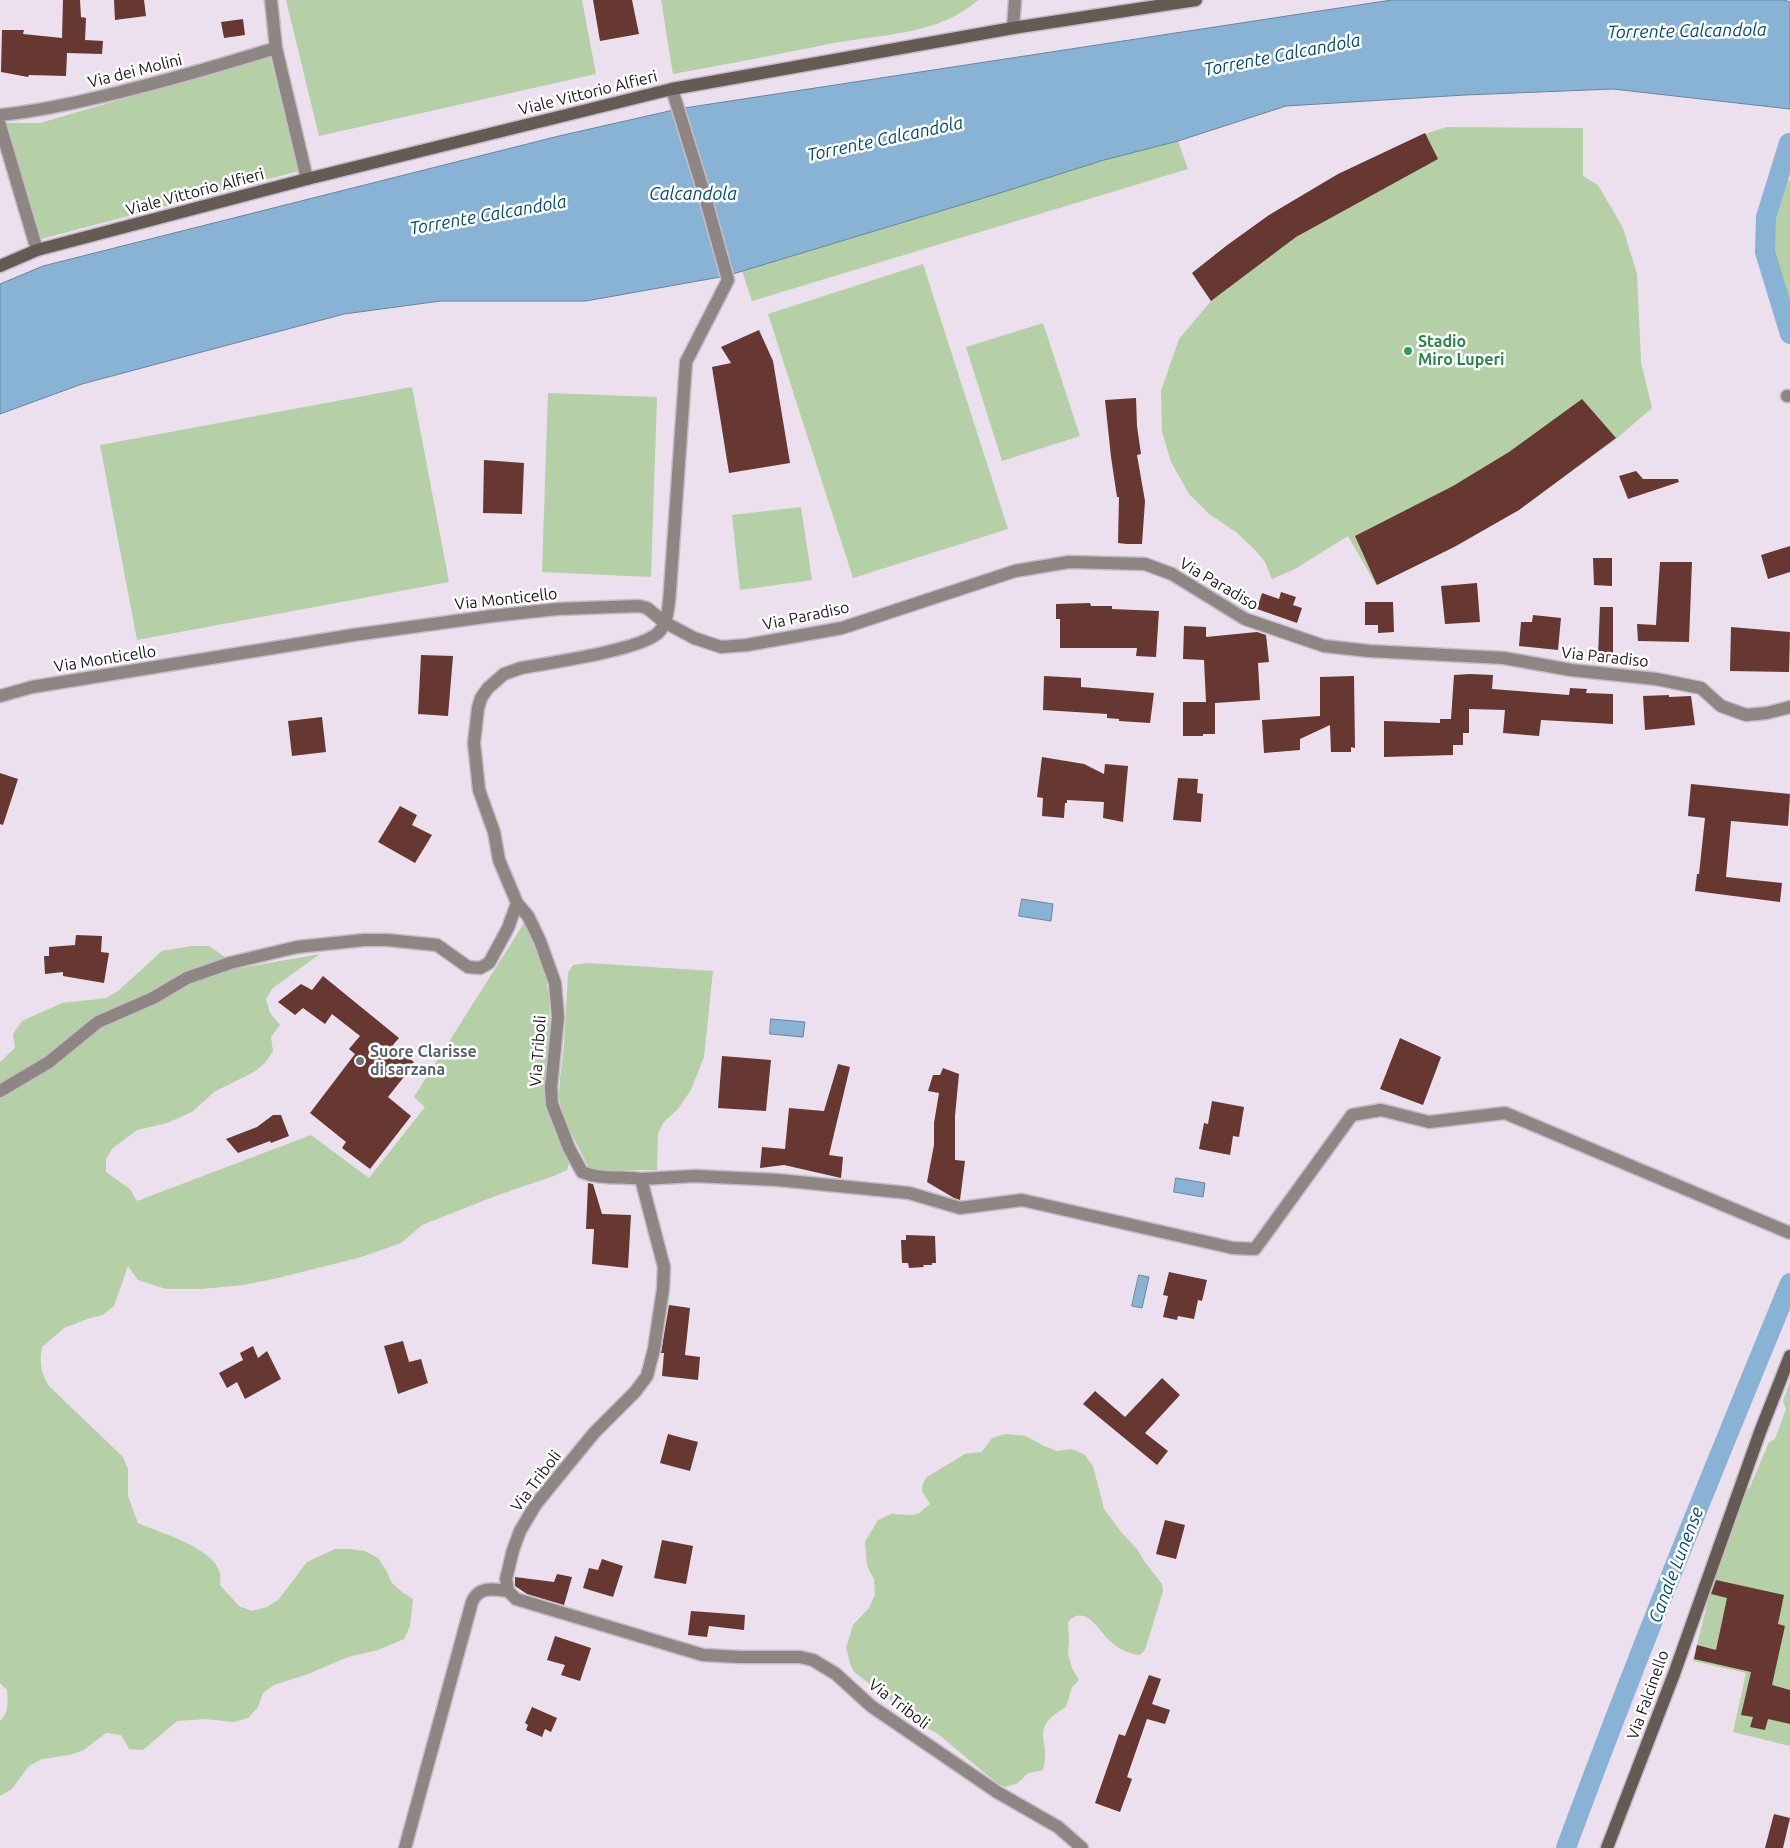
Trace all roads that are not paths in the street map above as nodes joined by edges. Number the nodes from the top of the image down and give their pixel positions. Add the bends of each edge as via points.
1 (271, 0) edge
2 (1015, 0) edge
3 (1196, 0) edge
4 (1012, 28) junction
5 (276, 48) junction
6 (672, 89) junction
7 (0, 115) edge
8 (0, 125) edge
9 (307, 179) junction
10 (38, 250) junction
11 (0, 266) edge
12 (664, 622) junction
13 (0, 696) edge
14 (1790, 707) edge
15 (517, 903) junction
16 (0, 1091) edge
17 (641, 1180) junction
18 (1790, 1233) edge
19 (1790, 1356) edge
20 (508, 1591) junction
21 (406, 1848) edge
22 (1082, 1848) edge
23 (1607, 1848) edge

1 - 5 street
2 - 4 street
3 - 4 street, Viale Vittorio Alfieri
4 - 6 street, Viale Vittorio Alfieri
5 - 7 street, Via dei Molini via 193,74 36,112
5 - 9 street
6 - 9 street, Viale Vittorio Alfieri
6 - 12 street via 728,280 686,362 670,590
8 - 10 street
9 - 10 street, Viale Vittorio Alfieri
10 - 11 street, Viale Vittorio Alfieri
12 - 13 street, Via Monticello via 646,608 628,605 492,616 32,687
12 - 14 street, Via Paradiso via 694,638 721,647 747,645 842,628 1015,571 1069,562 1145,564 1172,574 1245,619 1324,646 1504,658 1571,670 1656,679 1701,688 1721,706 1746,715
12 - 15 street via 658,633 626,648 504,674 482,698 474,743 479,790 494,832 499,860
15 - 16 street via 508,928 489,962 480,968 468,967 437,945 387,940 297,947 230,962 187,978 98,1022 49,1062
15 - 17 street, Via Triboli via 540,940 555,983 558,1016 550,1087 552,1104 569,1148 582,1172 595,1177
17 - 18 street via 695,1176 778,1180 909,1193 960,1208 1022,1200 1232,1248 1255,1248 1352,1115 1381,1110 1429,1122 1505,1113
17 - 20 street, Via Triboli via 664,1267 654,1348 647,1376 594,1433 536,1504 513,1550 506,1579
19 - 23 street, Via Falcinello
20 - 21 street via 485,1590 475,1595 472,1602
20 - 22 street, Via Triboli via 516,1599 703,1655 812,1660 836,1674 871,1706 997,1792 1058,1827

